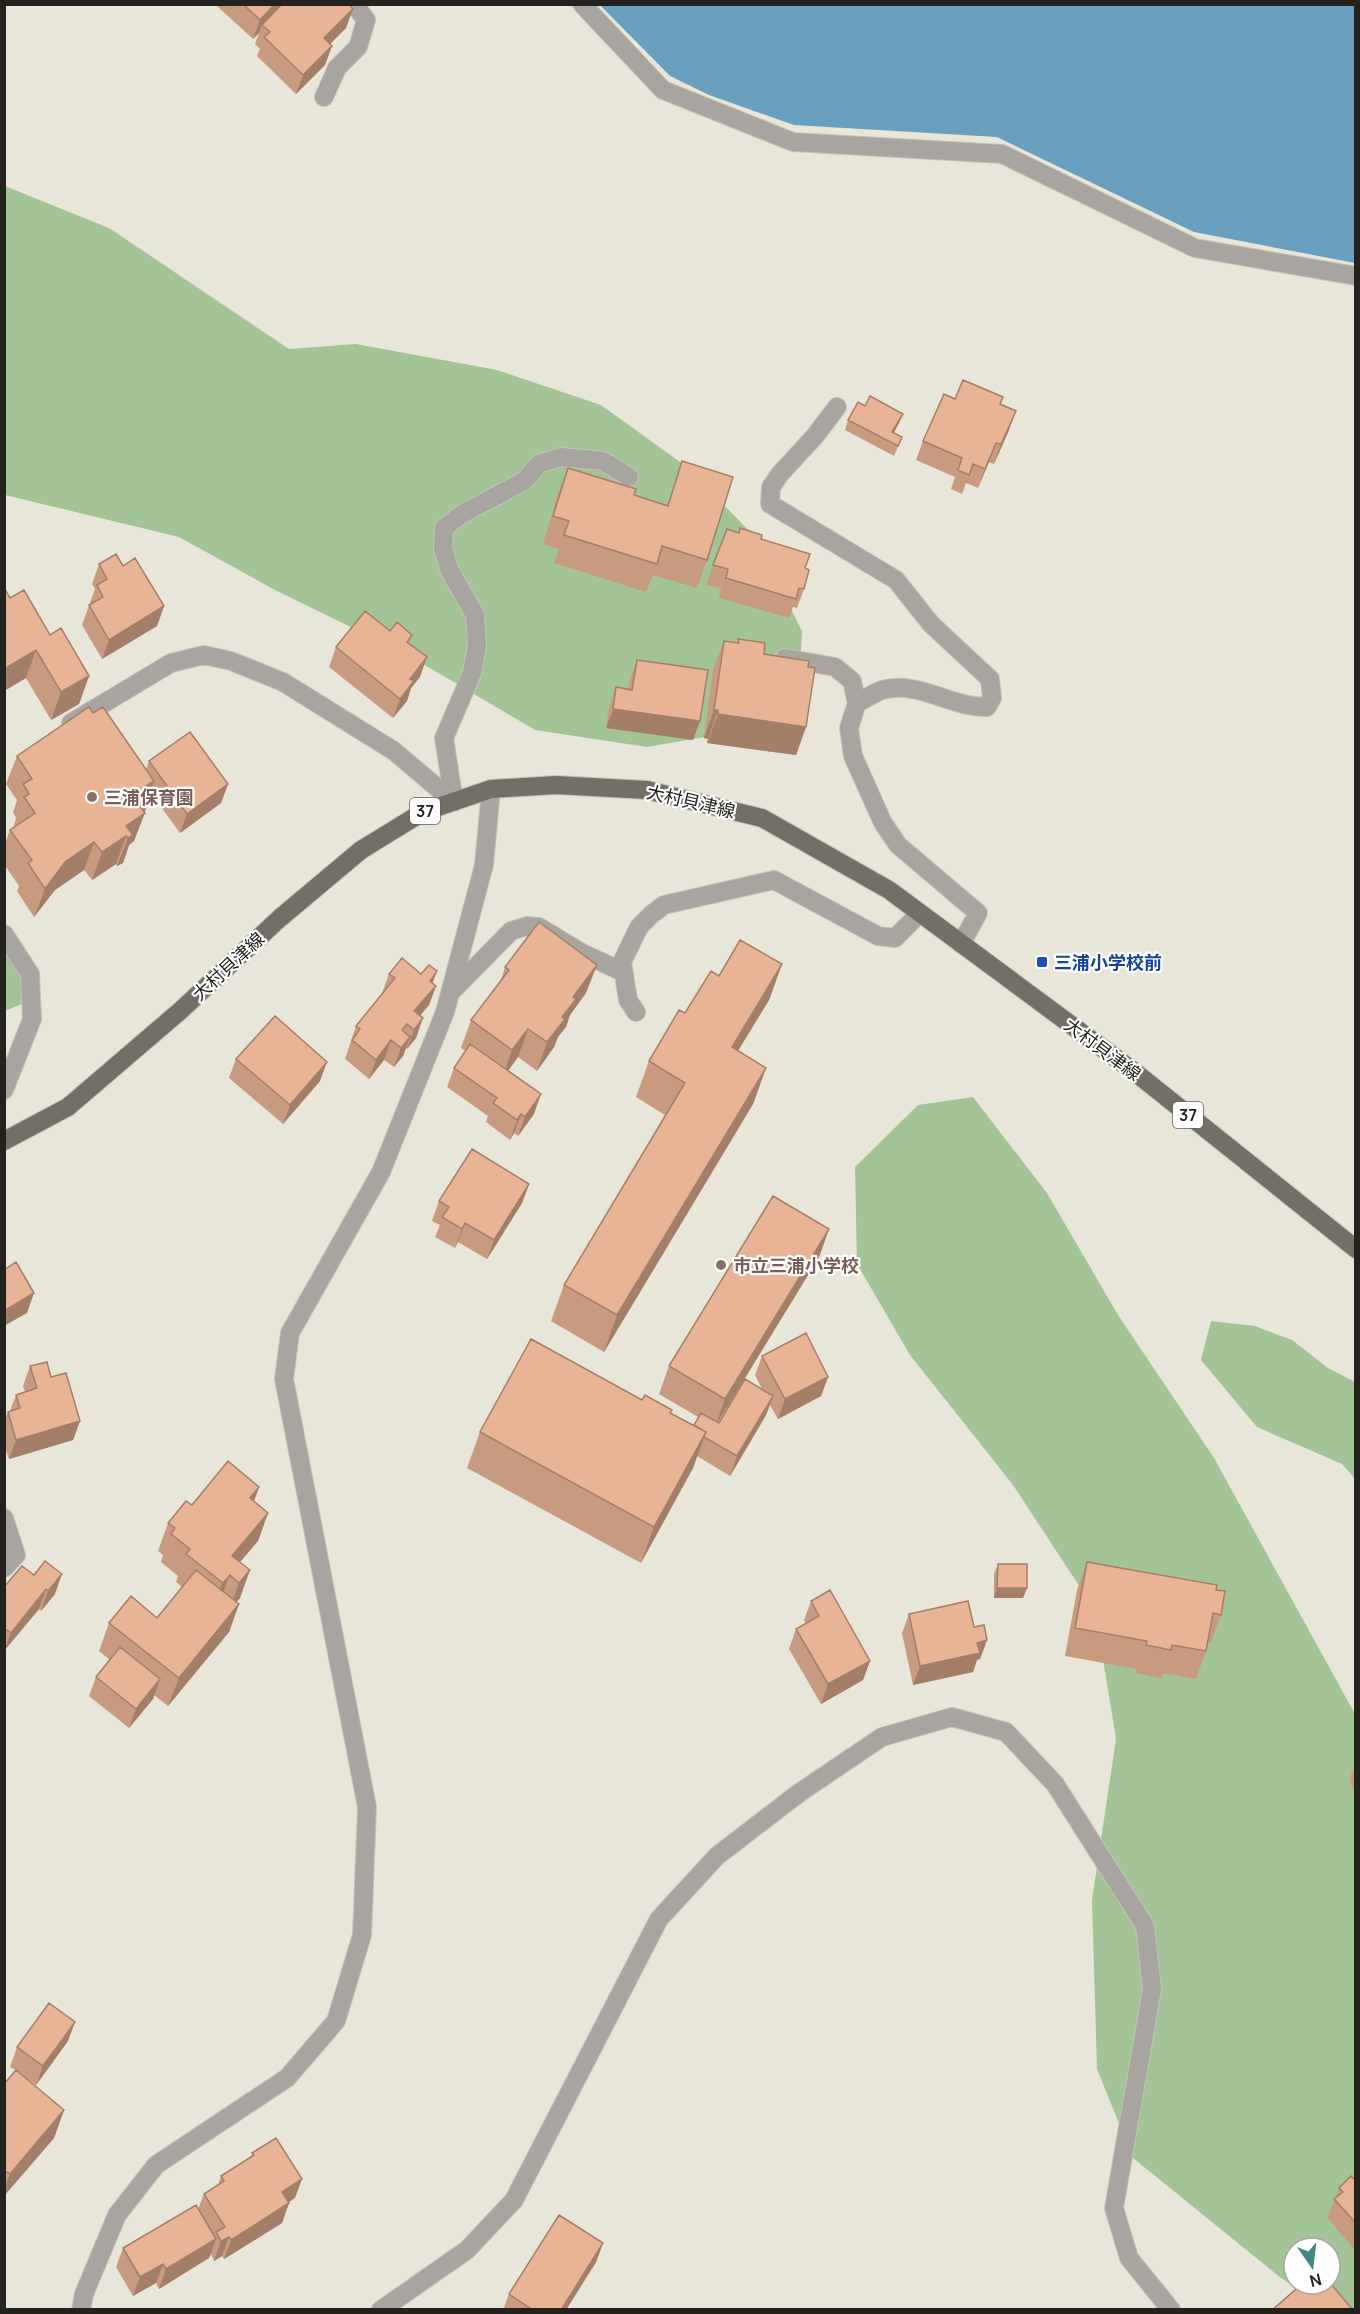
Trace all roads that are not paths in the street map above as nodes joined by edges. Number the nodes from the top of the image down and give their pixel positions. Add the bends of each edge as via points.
1 (354, 4) edge
2 (582, 4) edge
3 (324, 98) dead end
4 (1356, 276) edge
5 (837, 407) dead end
6 (629, 477) dead end
7 (785, 658) edge
8 (857, 703) junction
9 (59, 730) edge
10 (491, 789) junction
11 (453, 802) junction
12 (920, 913) junction
13 (4, 934) edge
14 (961, 944) junction
15 (623, 972) junction
16 (451, 992) junction
17 (636, 1012) dead end
18 (4, 1090) edge
19 (4, 1141) edge
20 (1356, 1249) edge
21 (4, 1518) edge
22 (4, 1568) edge
23 (81, 2310) edge
24 (381, 2310) edge
25 (1171, 2310) edge

1 - 3 street via 366,20 358,47 337,68
2 - 4 street via 663,90 793,142 1002,154 1195,248
5 - 8 street via 780,474 771,488 770,504 896,580 931,624 990,679 992,698 987,708 974,708 910,688 882,690
6 - 11 street via 603,461 561,457 539,464 524,481 444,528 443,548 449,569 475,615 477,645 472,673 444,738
7 - 8 street via 836,667 852,681
8 - 14 street via 849,728 853,756 883,823 898,845 978,914
9 - 11 street via 171,663 204,655 231,661 283,682 394,751
10 - 11 main road, 大村貝津線 / 37
10 - 12 main road, 大村貝津線 / 37 via 556,785 647,790 762,818 889,890
10 - 16 street via 484,864
11 - 19 main road, 大村貝津線 / 37 via 423,812 361,850 68,1107
12 - 14 main road, 大村貝津線 / 37
12 - 15 street via 895,938 878,936 774,880 664,905 639,927 622,962
13 - 18 street via 30,974 32,1019
14 - 20 main road, 大村貝津線 / 37 via 1136,1074
15 - 16 street via 539,927 527,926 511,931
15 - 17 street via 628,1000
16 - 23 street via 381,1172 290,1333 284,1379 367,1807 362,1935 336,2021 287,2078 156,2165 117,2215
21 - 22 street via 16,1555
24 - 25 street via 467,2250 514,2200 659,1919 717,1856 799,1793 882,1737 952,1717 1006,1732 1055,1784 1145,1926 1152,1989 1114,2208 1129,2258

